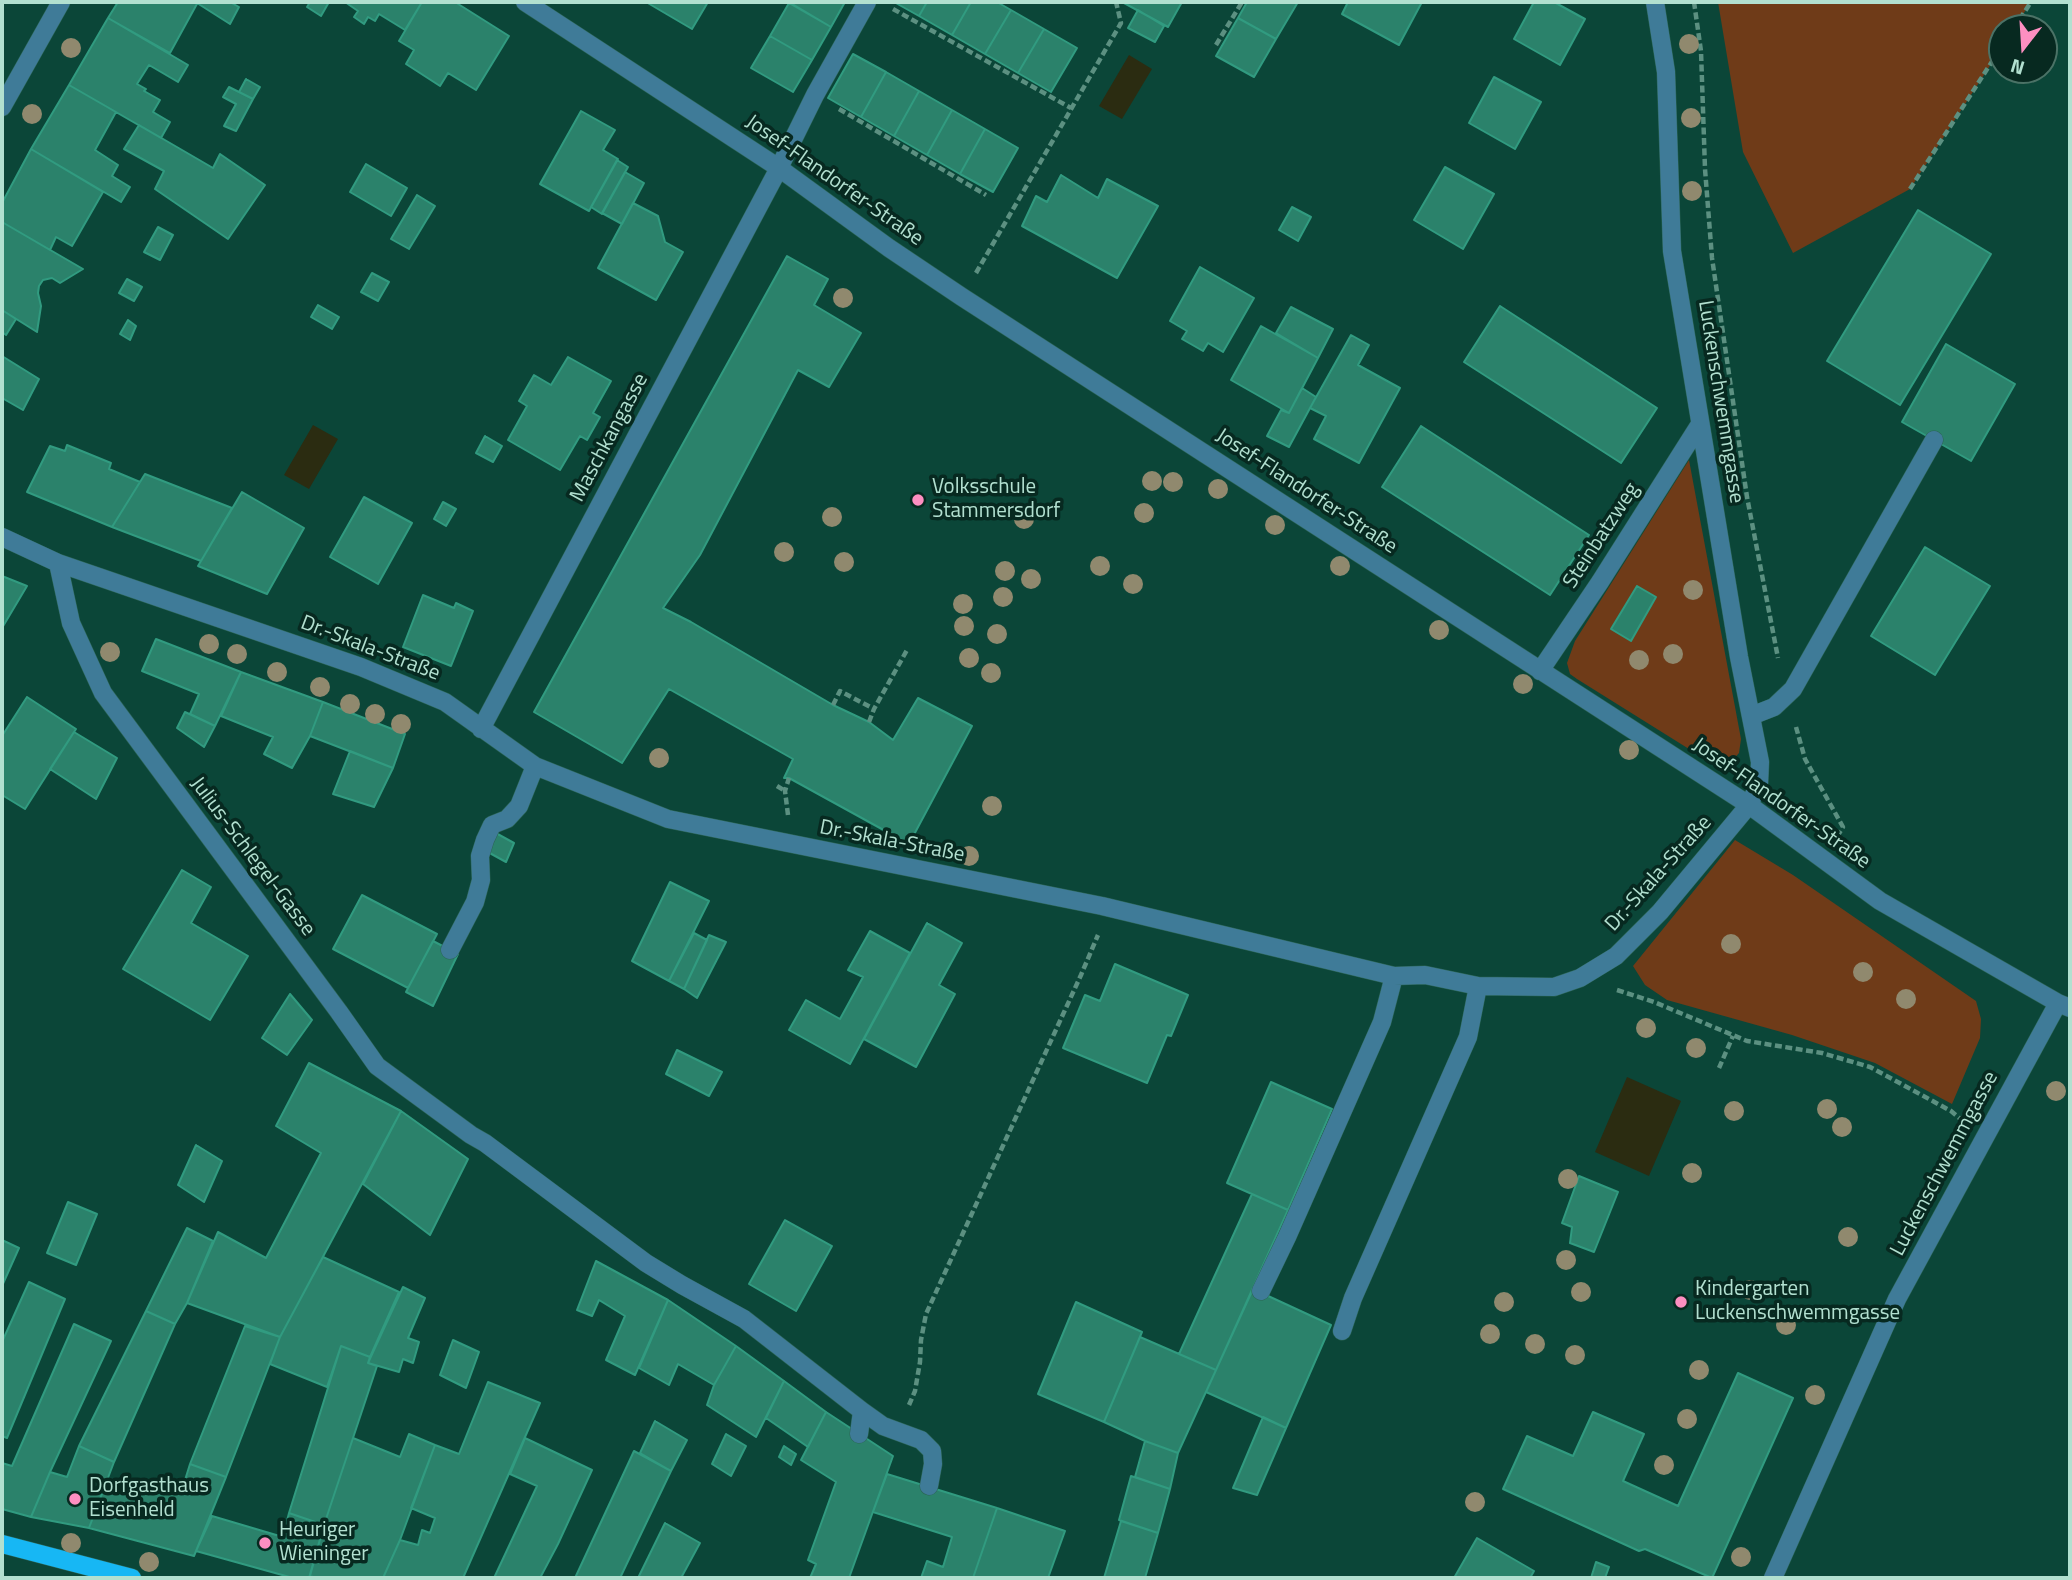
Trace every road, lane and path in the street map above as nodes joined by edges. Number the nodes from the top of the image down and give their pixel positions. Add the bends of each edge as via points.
1 (61, 2) edge
2 (525, 2) edge
3 (867, 2) edge
4 (1116, 2) edge
5 (1242, 2) edge
6 (1655, 2) edge
7 (1694, 2) edge
8 (892, 8) dead end
9 (1216, 45) dead end
10 (1988, 69) edge
11 (815, 95) junction
12 (2, 107) edge
13 (1071, 108) junction
14 (779, 168) junction
15 (1910, 189) dead end
16 (986, 195) dead end
17 (961, 297) junction
18 (1700, 424) junction
19 (1934, 440) dead end
20 (2, 537) edge
21 (58, 562) junction
22 (906, 650) dead end
23 (1540, 671) junction
24 (1786, 696) junction
25 (833, 705) dead end
26 (874, 709) junction
27 (1751, 716) junction
28 (869, 722) dead end
29 (481, 729) junction
30 (535, 766) junction
31 (777, 786) dead end
32 (785, 791) dead end
33 (1749, 805) junction
34 (1823, 860) junction
35 (1102, 906) junction
36 (450, 950) dead end
37 (1394, 976) junction
38 (1580, 978) junction
39 (1478, 986) junction
40 (2064, 1006) edge
41 (1733, 1036) junction
42 (1718, 1068) dead end
43 (1984, 1137) junction
44 (1261, 1291) dead end
45 (1342, 1331) dead end
46 (862, 1411) junction
47 (899, 1432) junction
48 (859, 1434) dead end
49 (929, 1486) dead end
50 (2, 1544) edge
51 (132, 1578) edge
52 (1773, 1578) edge

1 - 12 street
2 - 14 street, Josef-Flandorfer-Straße
3 - 11 street, Maschkangasse
4 - 13 path via 1121,23
5 - 9 path
6 - 18 street, Luckenschwemmgasse via 1666,72 1672,251
7 - 24 path via 1701,51 1712,258 1747,497
8 - 13 path
10 - 15 path
11 - 14 street, Maschkangasse
11 - 16 path
13 - 17 path
14 - 17 street, Josef-Flandorfer-Straße
14 - 29 street, Maschkangasse
17 - 23 street, Josef-Flandorfer-Straße
18 - 23 street, Steinbatzweg
18 - 27 street, Luckenschwemmgasse
19 - 24 street
20 - 21 street, Dr.-Skala-Straße
21 - 29 street, Dr.-Skala-Straße via 361,667 445,702
21 - 46 street, Julius-Schlegel-Gasse via 71,623 103,693 377,1066 646,1263 744,1318
22 - 26 path
23 - 33 street, Josef-Flandorfer-Straße
24 - 27 street via 1774,707
24 - 34 path via 1805,759 1843,827
25 - 26 path via 840,691
26 - 28 path
27 - 33 street, Luckenschwemmgasse via 1760,762 1759,784
29 - 30 street, Dr.-Skala-Straße
30 - 35 street, Dr.-Skala-Straße via 668,819
30 - 36 street via 519,806 508,819 492,825 485,839 475,902
31 - 32 path
33 - 34 street, Josef-Flandorfer-Straße
33 - 38 street, Dr.-Skala-Straße via 1660,912 1616,956
34 - 40 street, Josef-Flandorfer-Straße via 1880,901
35 - 37 street, Dr.-Skala-Straße
35 - 47 path via 1097,940 926,1314 915,1391
37 - 39 street, Dr.-Skala-Straße via 1425,975
37 - 44 street via 1382,1022
38 - 39 street, Dr.-Skala-Straße via 1554,987
38 - 41 path via 1654,1002
39 - 45 street via 1468,1037
40 - 43 street, Luckenschwemmgasse
41 - 42 path
41 - 43 path via 1870,1067 1951,1111
43 - 52 street, Luckenschwemmgasse via 1897,1299
46 - 47 street, Julius-Schlegel-Gasse
46 - 48 street
47 - 49 street, Julius-Schlegel-Gasse via 920,1440 932,1451
50 - 51 main road

